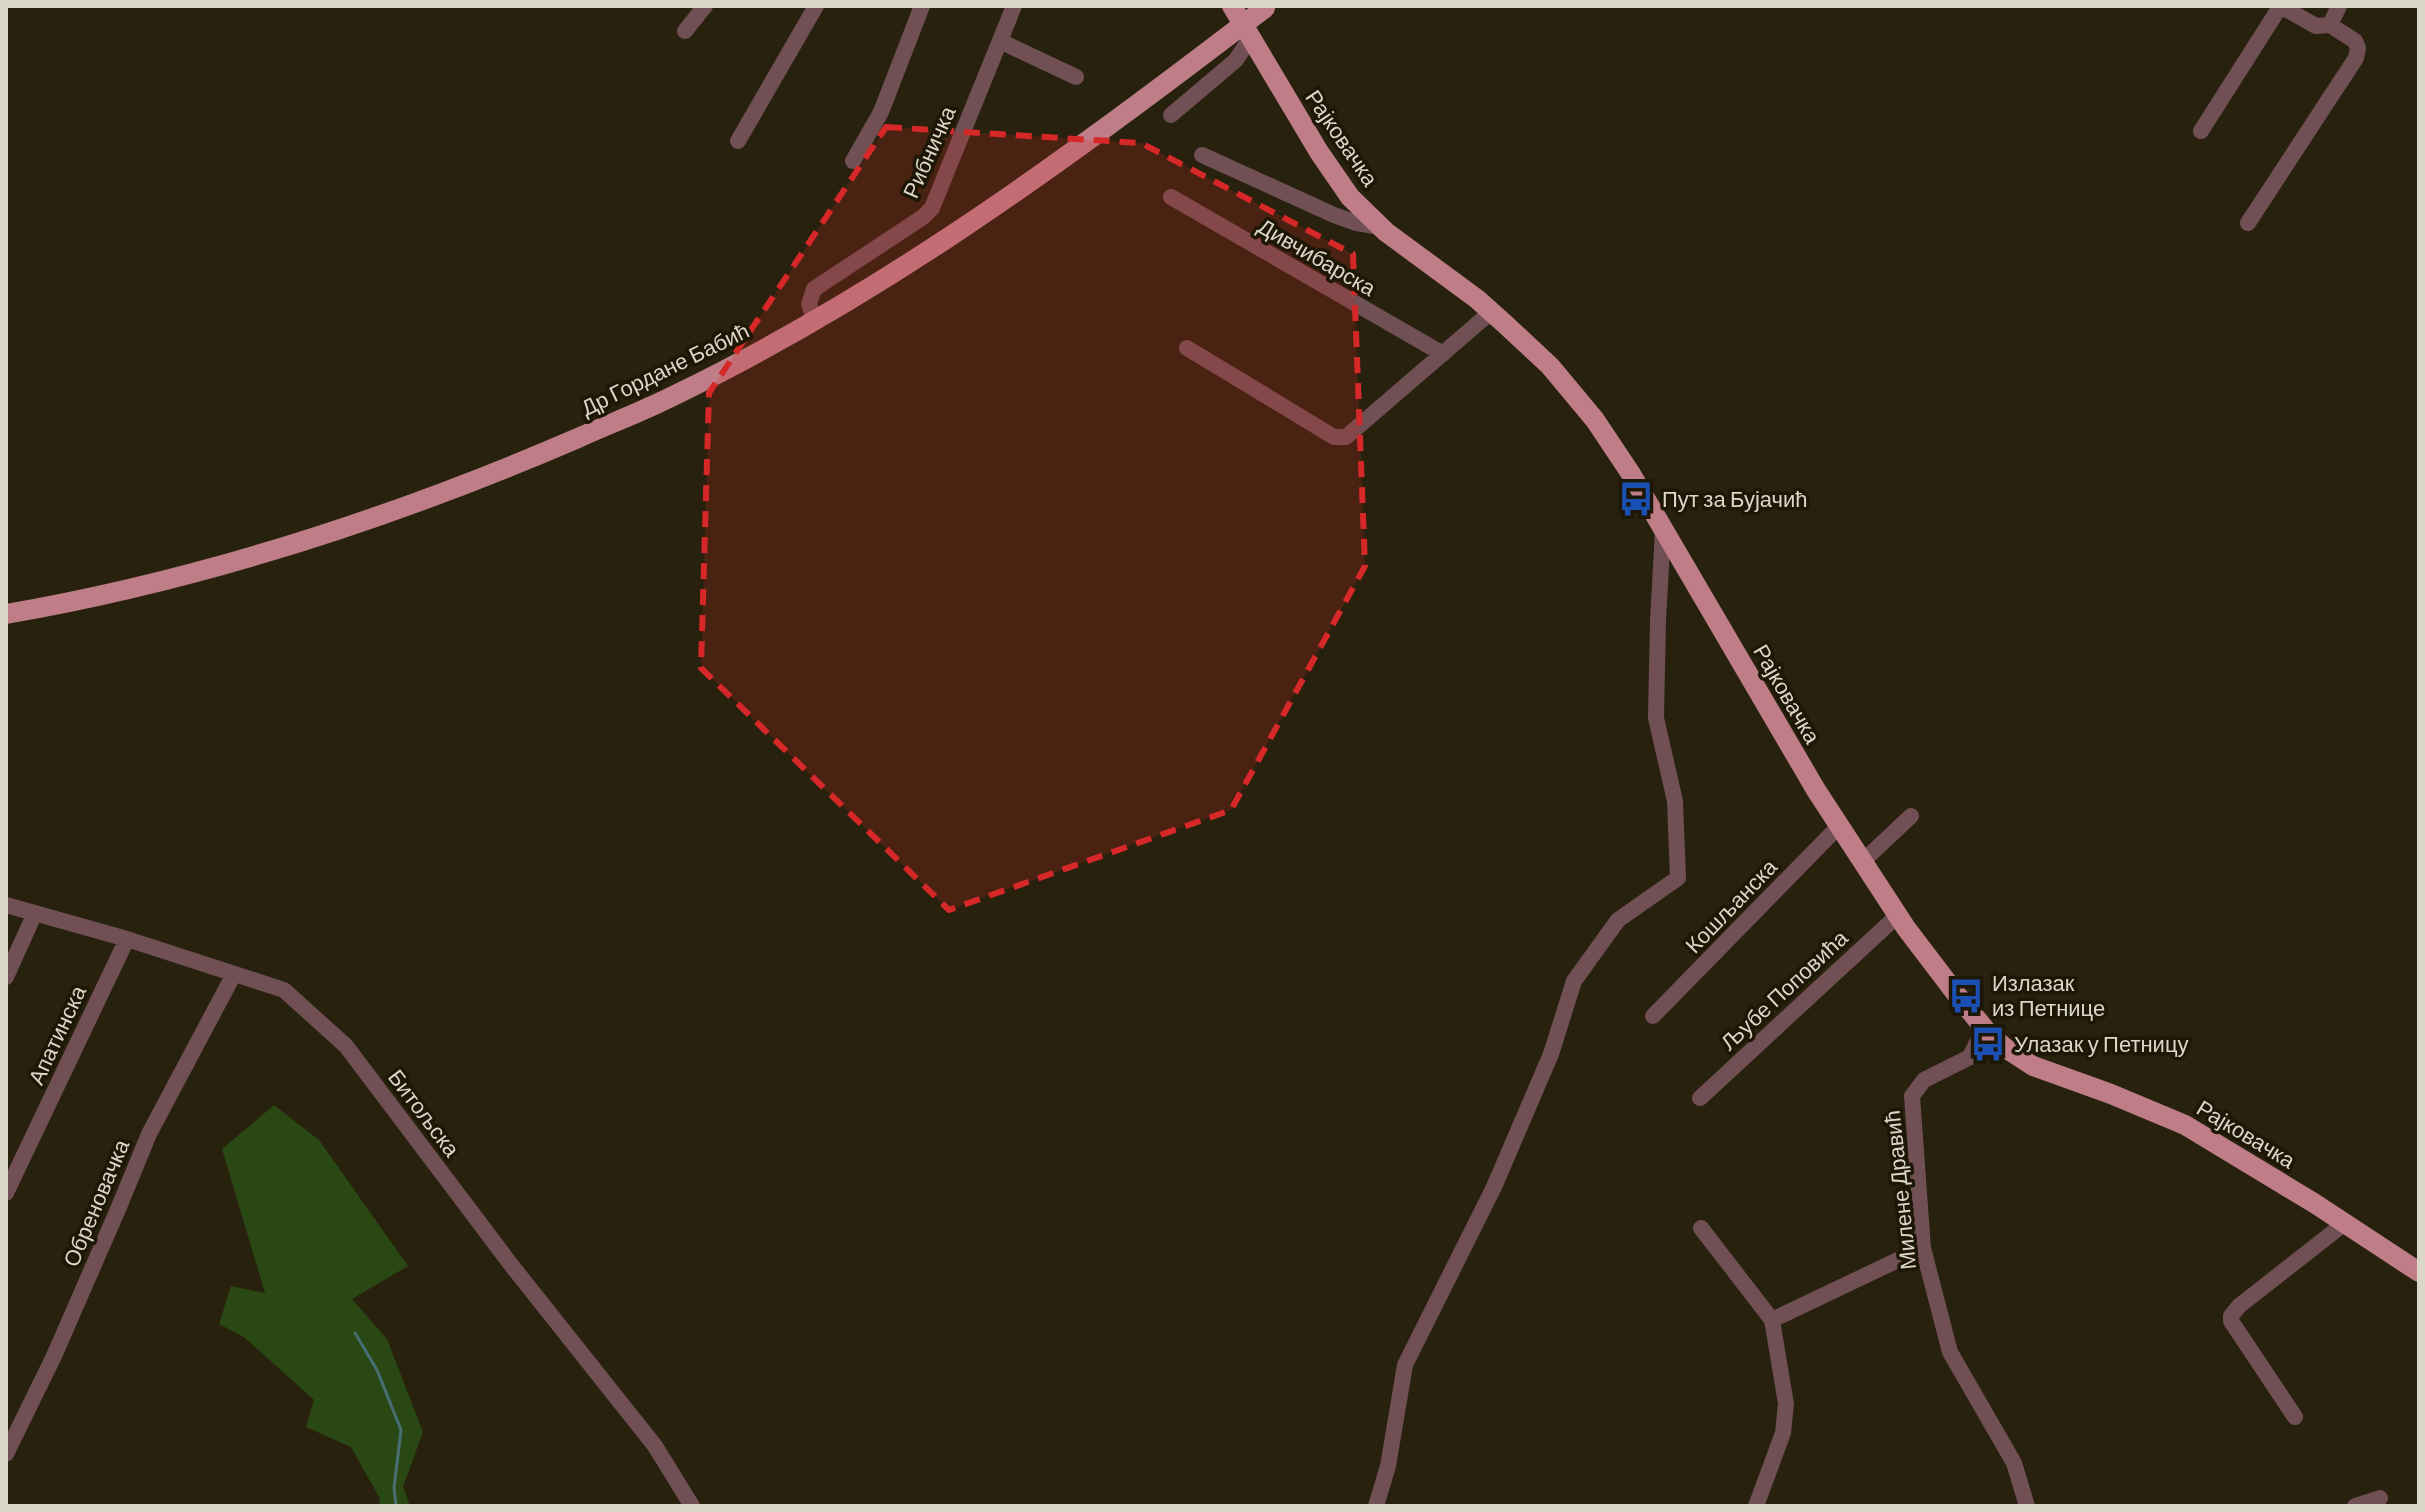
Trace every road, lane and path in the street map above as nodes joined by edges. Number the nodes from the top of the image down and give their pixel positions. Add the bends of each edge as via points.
1 (705, 6) edge
2 (816, 6) edge
3 (922, 6) edge
4 (1014, 6) edge
5 (1232, 6) edge
6 (2339, 6) edge
7 (1266, 7) edge
8 (2330, 25) junction
9 (685, 31) dead end
10 (1251, 37) junction
11 (1000, 41) junction
12 (1076, 77) dead end
13 (1171, 115) dead end
14 (2201, 131) dead end
15 (738, 141) dead end
16 (1202, 155) dead end
17 (853, 161) dead end
18 (1171, 197) dead end
19 (2248, 223) dead end
20 (1381, 227) junction
21 (1491, 312) junction
22 (814, 319) junction
23 (1187, 348) dead end
24 (1443, 354) junction
25 (1663, 530) junction
26 (6, 614) edge
27 (1911, 816) dead end
28 (1839, 826) junction
29 (1862, 862) junction
30 (6, 905) edge
31 (35, 913) junction
32 (1898, 915) junction
33 (127, 939) junction
34 (234, 974) junction
35 (6, 977) edge
36 (1653, 1016) dead end
37 (1984, 1028) junction
38 (1700, 1098) dead end
39 (6, 1193) edge
40 (2345, 1223) junction
41 (1701, 1228) dead end
42 (1923, 1248) junction
43 (2419, 1272) edge
44 (1772, 1320) junction
45 (2295, 1417) dead end
46 (6, 1454) edge
47 (2380, 1498) dead end
48 (692, 1506) edge
49 (1376, 1506) edge
50 (1756, 1506) edge
51 (2027, 1506) edge
52 (2355, 1506) edge

1 - 9 street
2 - 15 street
3 - 17 street via 881,112
4 - 11 street, Рибничка
5 - 10 main road, Рајковачка
6 - 8 street
7 - 22 main road, Др Гордане Бабић, bridge via 1064,159
8 - 14 street via 2316,26 2286,9 2278,10
8 - 19 street via 2355,41 2356,58
10 - 13 street via 1236,60
10 - 20 main road, Рајковачка via 1335,178
11 - 12 street
11 - 22 street, Рибничка via 932,208 814,289 809,304
16 - 20 street via 1334,215
18 - 24 street, Дивчибарска
20 - 21 main road, Рајковачка
21 - 24 street
21 - 25 main road, Рајковачка via 1550,366 1595,420
22 - 26 main road, Др Гордане Бабић via 670,397 520,463 392,511 208,569
23 - 24 street via 1334,437 1346,437
25 - 28 main road, Рајковачка
25 - 49 street via 1656,718 1675,801 1678,878 1618,920 1574,981 1551,1054 1494,1187 1405,1365
27 - 29 street
28 - 29 main road, Рајковачка
28 - 36 street, Кошљанска
29 - 32 main road, Рајковачка
30 - 31 street, Битољска
31 - 33 street, Битољска
31 - 35 street
32 - 37 main road, Рајковачка
32 - 38 street, Љубе Поповића
33 - 34 street, Битољска
33 - 39 street, Апатинска
34 - 46 street, Обреновачка via 149,1134 60,1343
34 - 48 street, Битољска via 284,990 346,1046 655,1446
37 - 40 main road, Рајковачка via 2033,1066 2185,1125
37 - 42 street, Милене Дравић via 1970,1057 1924,1080 1912,1096
40 - 43 main road, Рајковачка
40 - 45 street via 2231,1316
41 - 44 street
42 - 44 street
42 - 51 street, Милене Дравић via 1950,1352 2014,1463
44 - 50 street via 1786,1404 1783,1433
47 - 52 street

